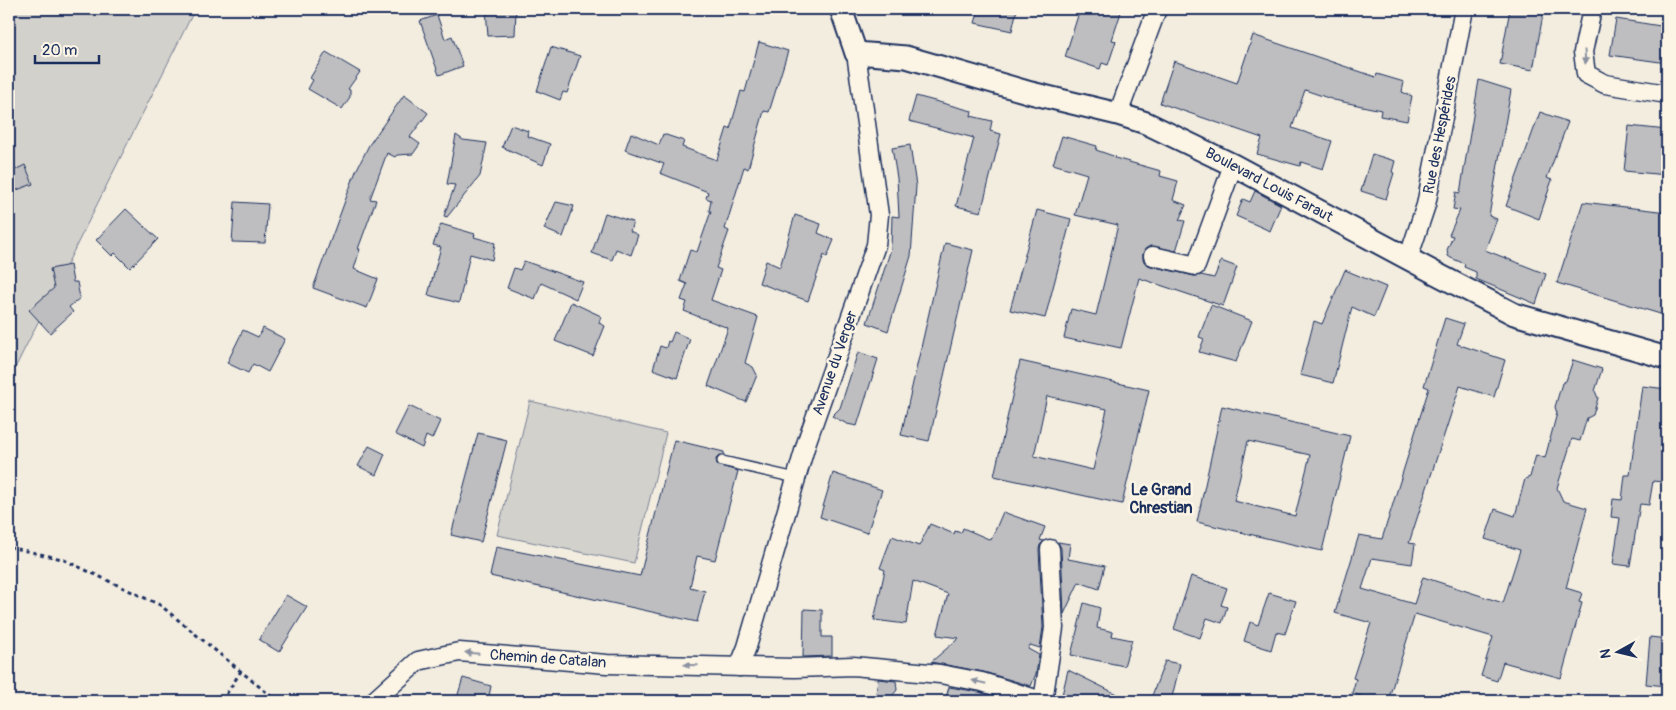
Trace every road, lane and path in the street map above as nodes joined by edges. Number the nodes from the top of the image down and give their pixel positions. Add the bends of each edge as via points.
1 (841, 9) edge
2 (854, 9) edge
3 (1156, 9) edge
4 (1464, 9) edge
5 (1592, 9) edge
6 (856, 53) junction
7 (1667, 94) edge
8 (1118, 114) junction
9 (1233, 165) junction
10 (1153, 256) dead end
11 (1408, 258) junction
12 (1667, 358) edge
13 (722, 461) dead end
14 (796, 478) junction
15 (9, 547) edge
16 (1050, 548) dead end
17 (739, 667) junction
18 (241, 671) junction
19 (222, 701) edge
20 (277, 701) edge
21 (374, 701) edge
22 (1042, 701) edge

1 - 6 street, Avenue du Verger
2 - 6 street, Avenue du Verger
3 - 8 street
4 - 11 street, Rue des Hespérides via 1426,205
5 -> 7 street via 1583,52 1586,74 1604,84
6 - 8 street, Boulevard Louis Faraut via 906,58
6 - 14 street, Avenue du Verger via 879,215 876,245
8 - 9 street, Boulevard Louis Faraut via 1146,123
9 - 10 street via 1196,266
9 - 11 street, Boulevard Louis Faraut
11 - 12 street, Boulevard Louis Faraut via 1514,314
13 - 14 lane
14 - 17 street, Avenue du Verger
15 - 18 path via 62,559 160,605
16 - 22 street via 1054,628
17 -> 21 street, Chemin de Catalan via 607,664 459,652 418,661
22 -> 17 street, Chemin de Catalan via 982,682 940,674 853,666
18 - 19 path
18 - 20 path

